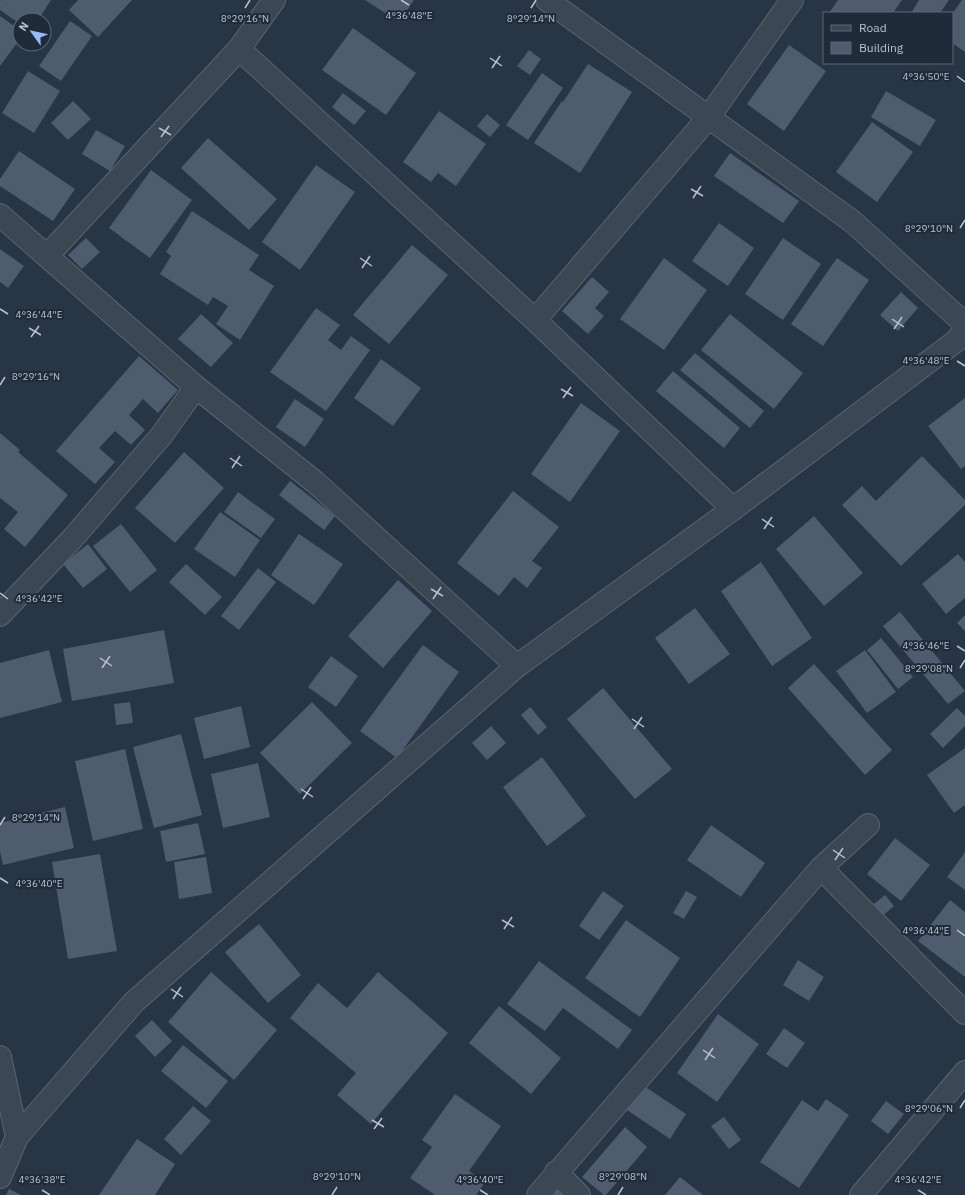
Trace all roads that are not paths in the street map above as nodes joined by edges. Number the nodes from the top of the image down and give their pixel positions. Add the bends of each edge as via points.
1 (274, 0) edge
2 (547, 0) edge
3 (792, 0) edge
4 (239, 49) junction
5 (708, 118) junction
6 (0, 215) edge
7 (47, 256) junction
8 (535, 320) junction
9 (963, 336) edge
10 (196, 387) junction
11 (733, 509) junction
12 (0, 615) edge
13 (516, 666) junction
14 (868, 825) dead end
15 (821, 868) junction
16 (965, 1013) edge
17 (0, 1057) edge
18 (965, 1072) edge
19 (17, 1137) junction
20 (556, 1172) junction
21 (0, 1177) edge
22 (538, 1195) edge
23 (579, 1195) edge
24 (861, 1195) edge

1 - 4 street
2 - 5 street
3 - 5 street
4 - 7 street
4 - 8 street
5 - 8 street
5 - 9 street via 853,222
6 - 7 street
7 - 10 street
8 - 11 street
9 - 11 street
10 - 12 street via 161,436 73,538
10 - 13 street via 315,482
11 - 13 street
13 - 19 street via 134,1002
14 - 15 street
15 - 16 street
15 - 20 street
17 - 19 street
18 - 24 street
19 - 21 street
20 - 22 street
20 - 23 street

